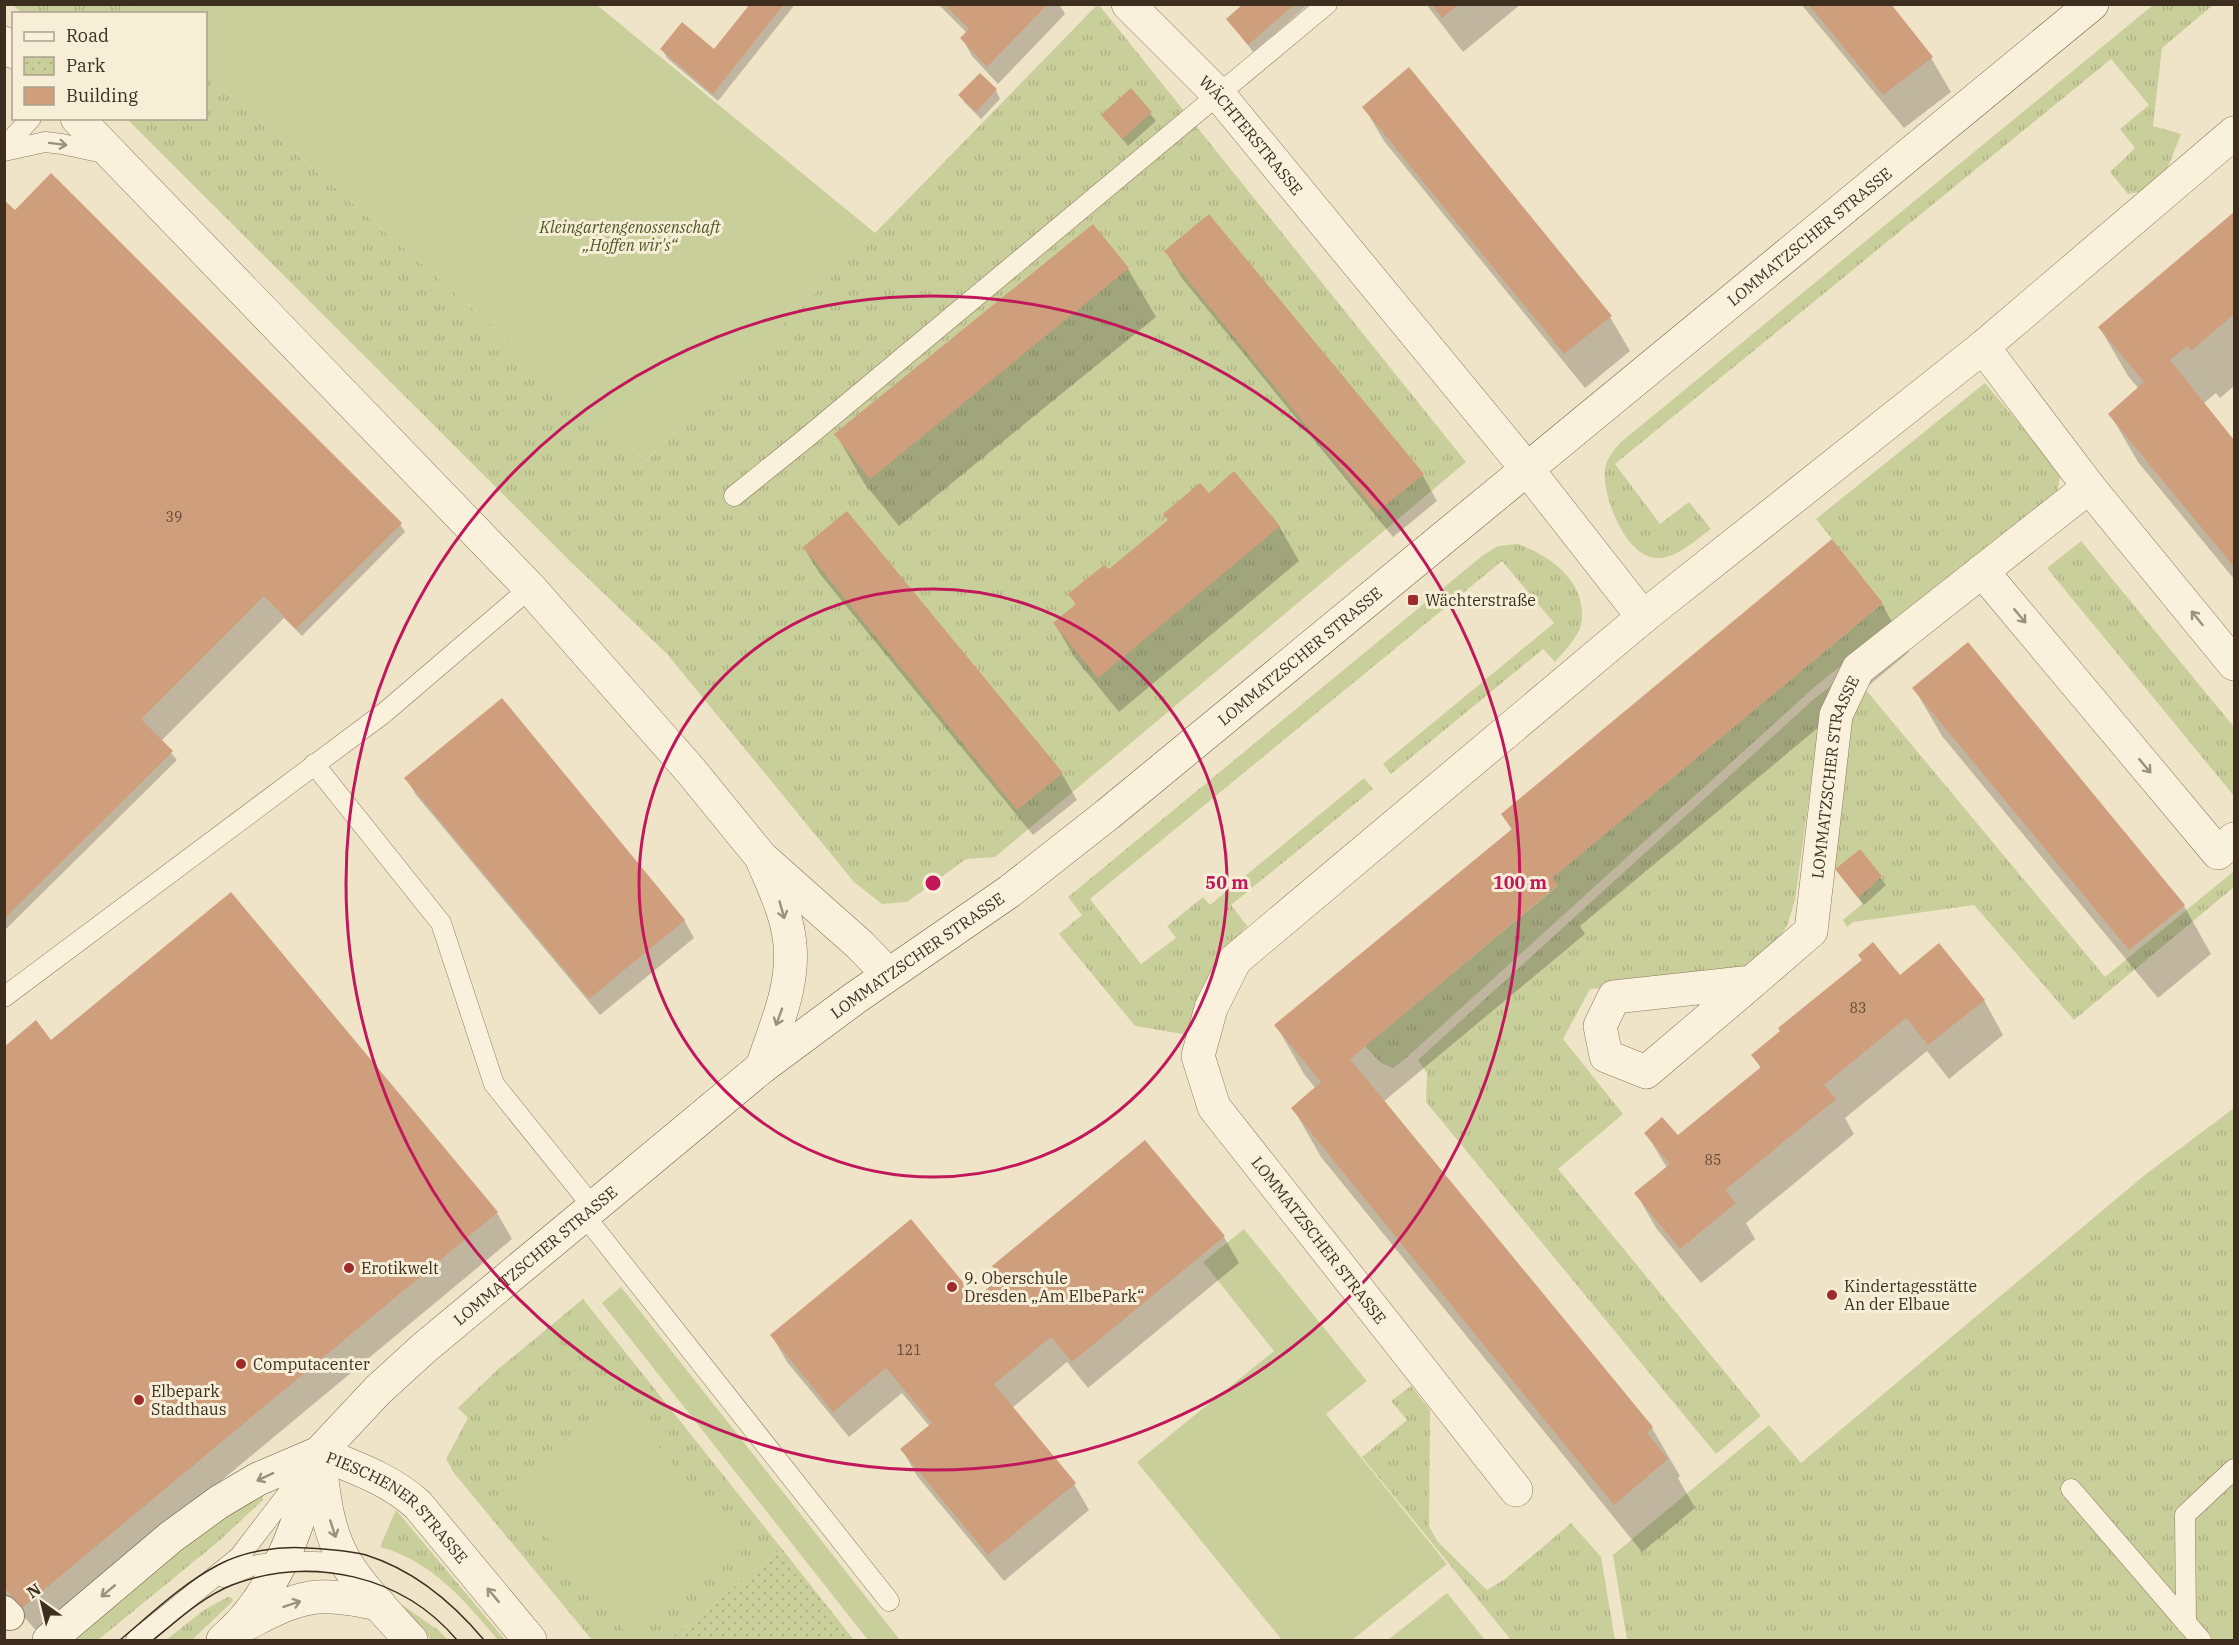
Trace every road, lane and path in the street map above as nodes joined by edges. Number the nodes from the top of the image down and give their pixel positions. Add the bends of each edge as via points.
1 (1128, 4) edge
2 (1328, 4) edge
3 (2092, 4) edge
4 (1220, 96) junction
5 (29, 120) edge
6 (79, 120) edge
7 (2235, 133) edge
8 (4, 150) edge
9 (112, 155) junction
10 (1983, 347) junction
11 (1527, 469) junction
12 (2089, 487) junction
13 (734, 496) dead end
14 (1982, 571) junction
15 (530, 588) junction
16 (1643, 617) junction
17 (2235, 664) edge
18 (314, 764) junction
19 (2235, 839) edge
20 (761, 857) junction
21 (888, 974) junction
22 (1752, 982) dead end
23 (4, 997) edge
24 (762, 1067) junction
25 (589, 1211) junction
26 (319, 1453) junction
27 (2235, 1469) edge
28 (2072, 1489) dead end
29 (1516, 1490) dead end
30 (281, 1561) junction
31 (346, 1563) junction
32 (202, 1586) junction
33 (889, 1601) dead end
34 (379, 1604) junction
35 (2186, 1623) junction
36 (231, 1634) edge
37 (50, 1641) edge
38 (136, 1641) edge
39 (411, 1641) edge
40 (530, 1641) edge
41 (2201, 1641) edge

1 - 4 street, WÄCHTERSTRASSE
2 - 4 lane
3 - 11 street, LOMMATZSCHER STRASSE
4 - 11 street, WÄCHTERSTRASSE
4 - 13 lane
5 - 8 lane
6 - 9 street
7 - 10 street, LOMMATZSCHER STRASSE
8 -> 9 lane via 45,142
9 - 15 street
10 - 12 street
10 - 16 street, LOMMATZSCHER STRASSE
11 - 16 street
11 - 21 street, LOMMATZSCHER STRASSE via 1019,884
12 - 14 street, LOMMATZSCHER STRASSE
17 -> 12 street
14 -> 19 street via 2218,854
14 - 22 street, LOMMATZSCHER STRASSE via 1858,669 1836,714 1811,931
15 - 18 lane via 384,713
15 - 20 street via 692,771
16 - 29 street, LOMMATZSCHER STRASSE via 1235,960 1211,1008 1198,1056 1214,1107
18 - 23 lane
18 - 25 lane via 441,923 494,1084
20 - 21 street
20 -> 24 street via 782,907 790,945 783,1006
21 - 24 street, LOMMATZSCHER STRASSE
24 - 25 street, LOMMATZSCHER STRASSE
25 - 26 street, LOMMATZSCHER STRASSE via 385,1383
25 - 33 lane
26 - 30 street, LOMMATZSCHER STRASSE
26 -> 31 street, PIESCHENER STRASSE via 325,1506
26 - 32 lane via 239,1557
26 -> 37 street, LOMMATZSCHER STRASSE via 258,1479 219,1502 171,1537
40 -> 26 street, PIESCHENER STRASSE via 418,1505 365,1471
27 - 35 lane via 2185,1515
28 - 35 lane
30 - 31 lane
30 - 32 lane via 252,1566
30 - 36 street, LOMMATZSCHER STRASSE
31 - 34 street, PIESCHENER STRASSE
32 - 38 lane
36 -> 34 street via 287,1605 316,1597
34 - 39 street, PIESCHENER STRASSE
35 - 41 lane

